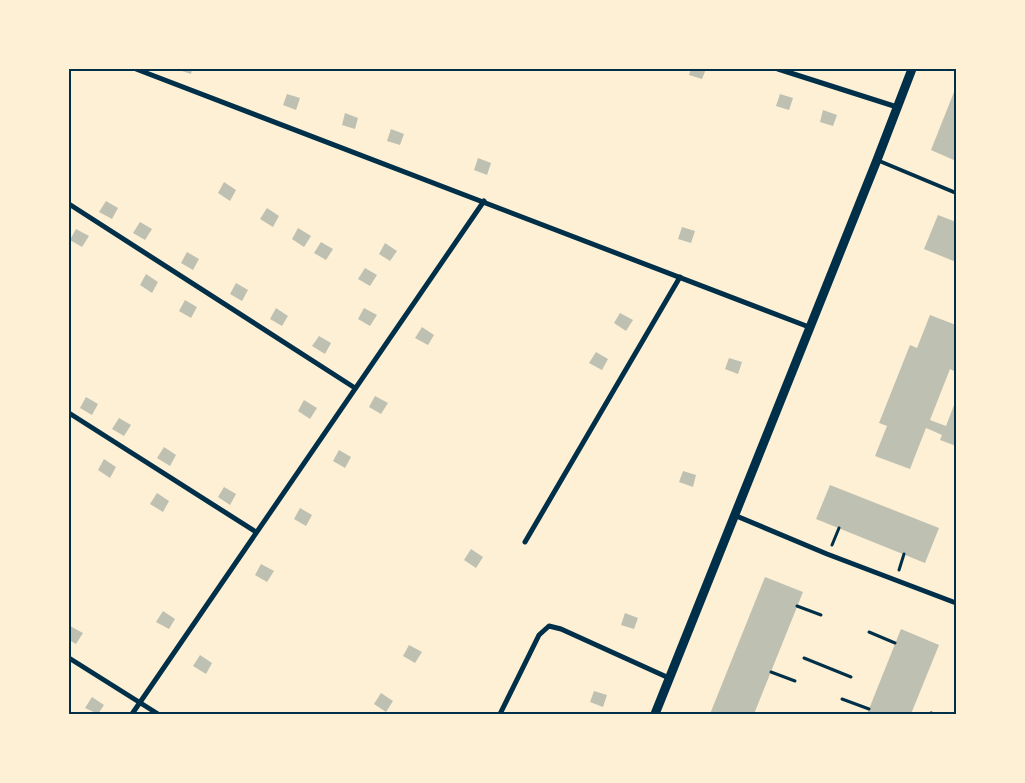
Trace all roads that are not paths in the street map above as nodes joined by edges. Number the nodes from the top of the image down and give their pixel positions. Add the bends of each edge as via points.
1 (136, 69) edge
2 (778, 69) edge
3 (912, 69) edge
4 (896, 107) junction
5 (877, 160) junction
6 (956, 193) edge
7 (484, 201) junction
8 (69, 204) edge
9 (680, 277) junction
10 (809, 327) junction
11 (355, 388) junction
12 (69, 413) edge
13 (734, 515) junction
14 (256, 532) junction
15 (525, 542) dead end
16 (956, 603) edge
17 (69, 658) edge
18 (669, 678) junction
19 (140, 703) junction
20 (132, 714) edge
21 (158, 714) edge
22 (500, 714) edge
23 (655, 714) edge

1 - 7 street
2 - 4 street
3 - 4 street
4 - 5 street
5 - 6 lane
5 - 10 street
7 - 9 street
7 - 11 street
8 - 11 street
9 - 10 street
9 - 15 street
10 - 13 street
11 - 14 street
12 - 14 street
13 - 16 street
13 - 18 street
14 - 19 street
17 - 19 street
18 - 22 street via 549,626 539,635
18 - 23 street
19 - 20 street
19 - 21 street

